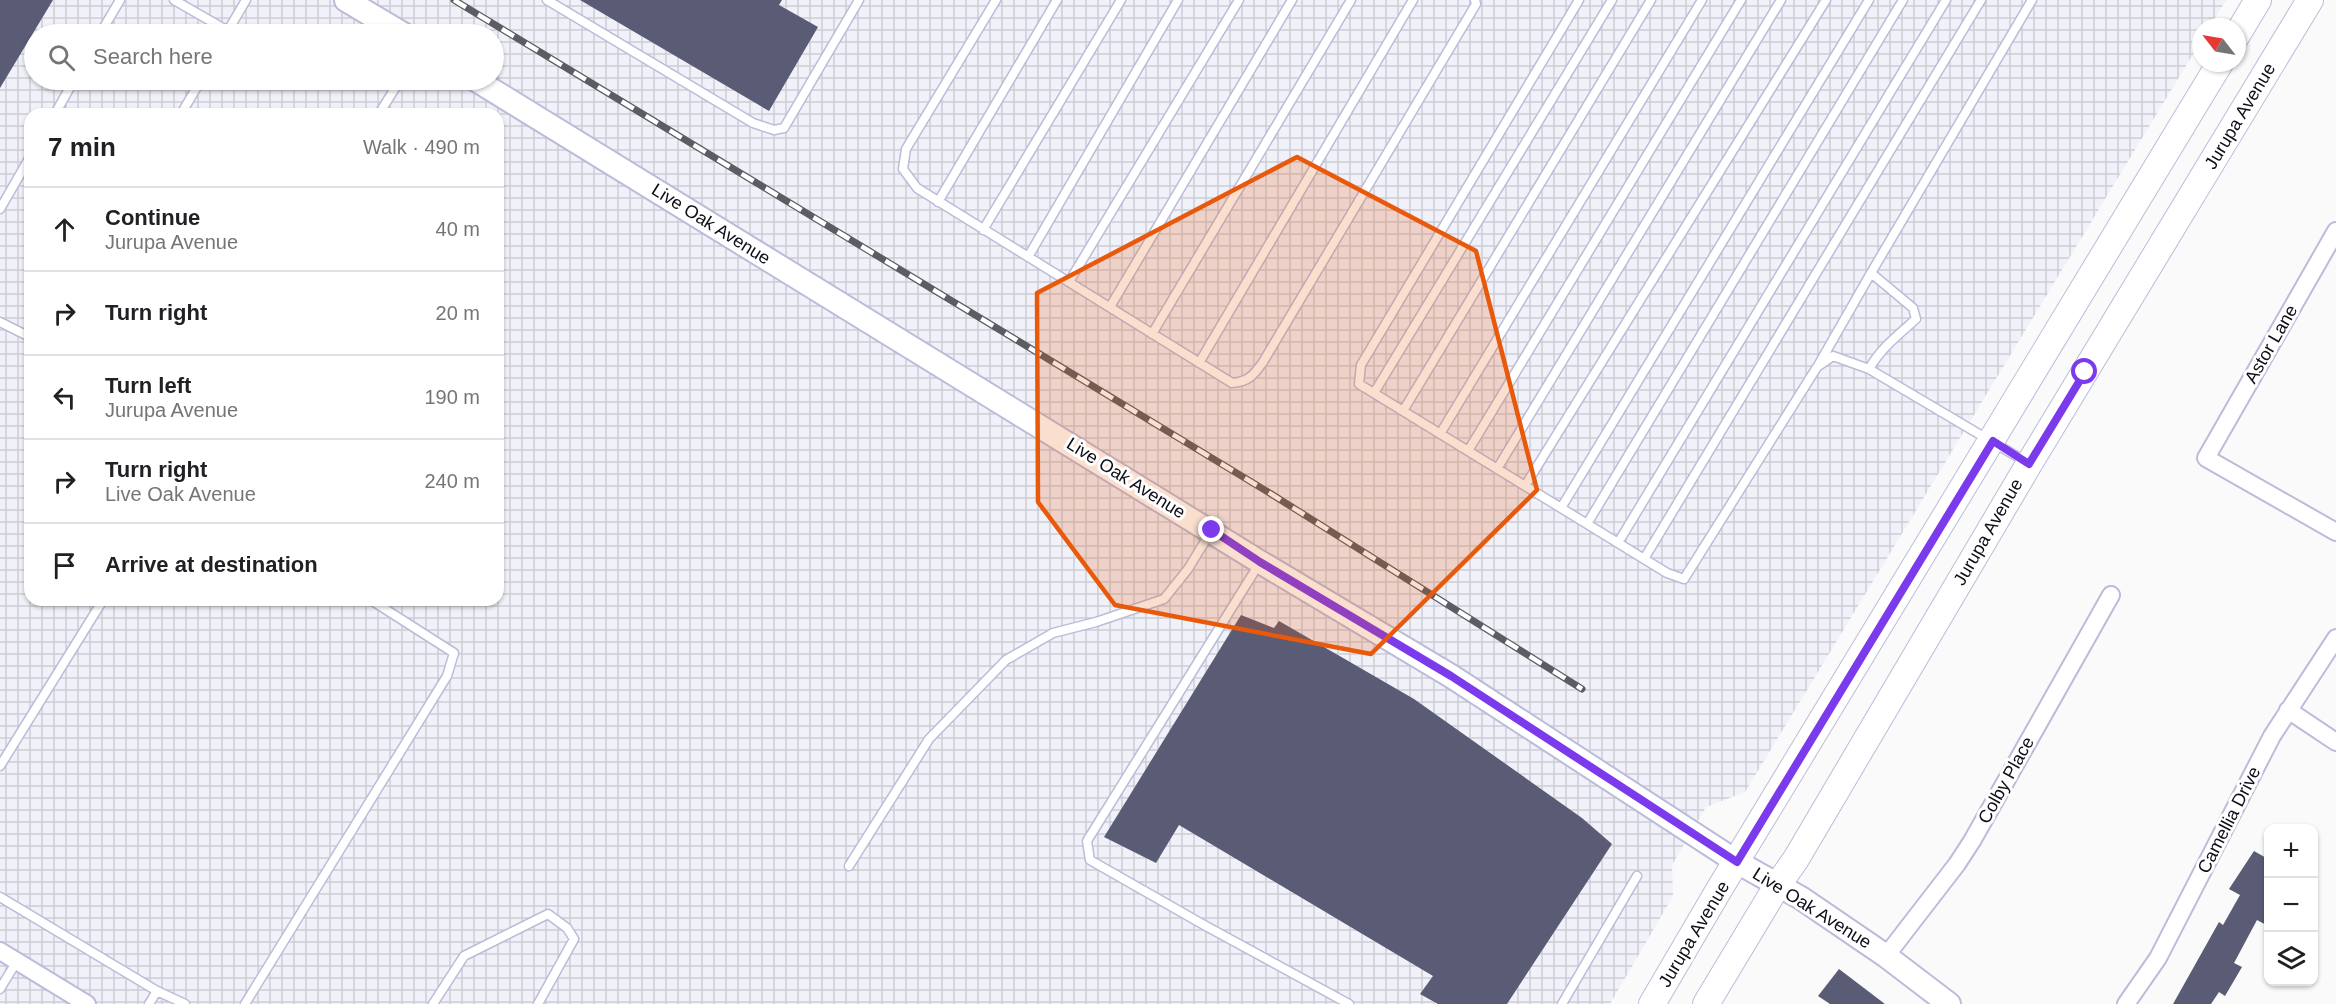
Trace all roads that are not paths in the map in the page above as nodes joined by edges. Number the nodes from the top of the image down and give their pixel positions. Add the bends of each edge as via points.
1 (120, 0) edge
2 (174, 0) edge
3 (246, 0) edge
4 (346, 0) edge
5 (547, 0) edge
6 (859, 0) edge
7 (996, 0) edge
8 (1057, 0) edge
9 (1121, 0) edge
10 (1178, 0) edge
11 (1239, 0) edge
12 (1292, 0) edge
13 (1351, 0) edge
14 (1413, 0) edge
15 (1474, 0) edge
16 (1579, 0) edge
17 (1612, 0) edge
18 (1652, 0) edge
19 (1702, 0) edge
20 (1741, 0) edge
21 (1781, 0) edge
22 (1826, 0) edge
23 (1869, 0) edge
24 (1903, 0) edge
25 (1946, 0) edge
26 (1981, 0) edge
27 (2032, 0) edge
28 (2258, 0) edge
29 (2310, 0) edge
30 (2246, 20) edge
31 (106, 24) edge
32 (213, 24) edge
33 (232, 24) edge
34 (386, 24) edge
35 (2214, 72) edge
36 (68, 90) edge
37 (195, 90) edge
38 (394, 90) edge
39 (493, 90) edge
40 (58, 108) edge
41 (185, 108) edge
42 (383, 108) edge
43 (24, 167) edge
44 (938, 202) junction
45 (0, 209) edge
46 (983, 230) junction
47 (2336, 231) edge
48 (1028, 257) junction
49 (1871, 273) junction
50 (1069, 282) junction
51 (1110, 307) junction
52 (0, 322) edge
53 (24, 334) edge
54 (1152, 334) junction
55 (1199, 363) junction
56 (1817, 367) junction
57 (1869, 369) junction
58 (1374, 393) junction
59 (1403, 411) junction
60 (1440, 434) junction
61 (1993, 441) junction
62 (1468, 451) junction
63 (2029, 464) junction
64 (1497, 469) junction
65 (1525, 486) junction
66 (1562, 508) junction
67 (1587, 524) junction
68 (1212, 530) junction
69 (2336, 532) edge
70 (1618, 543) junction
71 (1644, 559) junction
72 (1260, 562) junction
73 (2111, 595) dead end
74 (99, 606) edge
75 (381, 606) edge
76 (2336, 638) edge
77 (2288, 710) junction
78 (2336, 742) edge
79 (0, 766) edge
80 (1737, 862) junction
81 (849, 866) dead end
82 (1637, 876) dead end
83 (1777, 886) junction
84 (0, 897) edge
85 (0, 951) edge
86 (1886, 956) junction
87 (16, 961) junction
88 (0, 989) edge
89 (157, 991) junction
90 (75, 1001) edge
91 (149, 1004) edge
92 (185, 1004) edge
93 (245, 1004) edge
94 (433, 1004) edge
95 (538, 1004) edge
96 (1349, 1004) edge
97 (1562, 1004) edge
98 (1652, 1004) edge
99 (1706, 1004) edge
100 (1949, 1004) edge
101 (2126, 1004) edge

1 - 31 lane
2 - 32 lane
3 - 33 lane
4 - 34 street
5 - 6 lane via 753,123 774,130 784,128
7 - 44 lane via 906,149 903,169 917,188
8 - 44 lane
9 - 46 lane
10 - 48 lane
11 - 50 lane
12 - 51 lane
13 - 54 lane
14 - 55 lane
15 - 55 lane via 1476,4 1253,376 1242,383 1232,383
16 - 58 lane via 1360,365 1359,384
17 - 58 lane
18 - 59 lane
19 - 60 lane
20 - 62 lane
21 - 64 lane
22 - 65 lane
23 - 66 lane
24 - 67 lane
25 - 70 lane
26 - 71 lane
27 - 49 lane
28 - 30 main road
29 - 63 main road, Jurupa Avenue
35 - 61 main road, Jurupa Avenue
36 - 40 lane
37 - 41 lane
38 - 42 lane
39 - 68 street, Live Oak Avenue
43 - 45 lane
44 - 46 lane
46 - 48 lane
47 - 69 street, Astor Lane via 2206,458
48 - 50 lane
49 - 56 lane
49 - 57 lane via 1913,308 1916,319 1889,343
50 - 51 lane
51 - 54 lane
52 - 53 lane
54 - 55 lane
56 - 57 lane via 1833,356
56 - 71 lane via 1684,579
57 - 61 lane
58 - 59 lane
59 - 60 lane
60 - 62 lane
61 - 63 lane
61 - 80 main road, Jurupa Avenue
62 - 64 lane
63 - 83 main road, Jurupa Avenue
64 - 65 lane
65 - 66 lane
66 - 67 lane
67 - 70 lane
68 - 72 street, Live Oak Avenue
68 - 81 lane via 1164,599 1053,633 1006,660 930,739
70 - 71 lane
72 - 80 street, Live Oak Avenue via 1451,676
72 - 96 lane via 1087,841 1090,860
73 - 86 street, Colby Place via 1968,847
74 - 79 lane
75 - 93 lane via 454,652 452,660 441,686
76 - 77 street, Camellia Drive
77 - 78 street
77 - 101 street, Camellia Drive via 2163,950
80 - 83 street, Live Oak Avenue
80 - 98 main road, Jurupa Avenue
82 - 97 lane
83 - 86 street, Live Oak Avenue
83 - 99 main road, Jurupa Avenue
84 - 89 lane
85 - 87 street
86 - 100 street, Live Oak Avenue
87 - 88 lane
87 - 90 street
89 - 91 lane
89 - 92 lane
94 - 95 lane via 464,956 548,914 567,928 574,939

